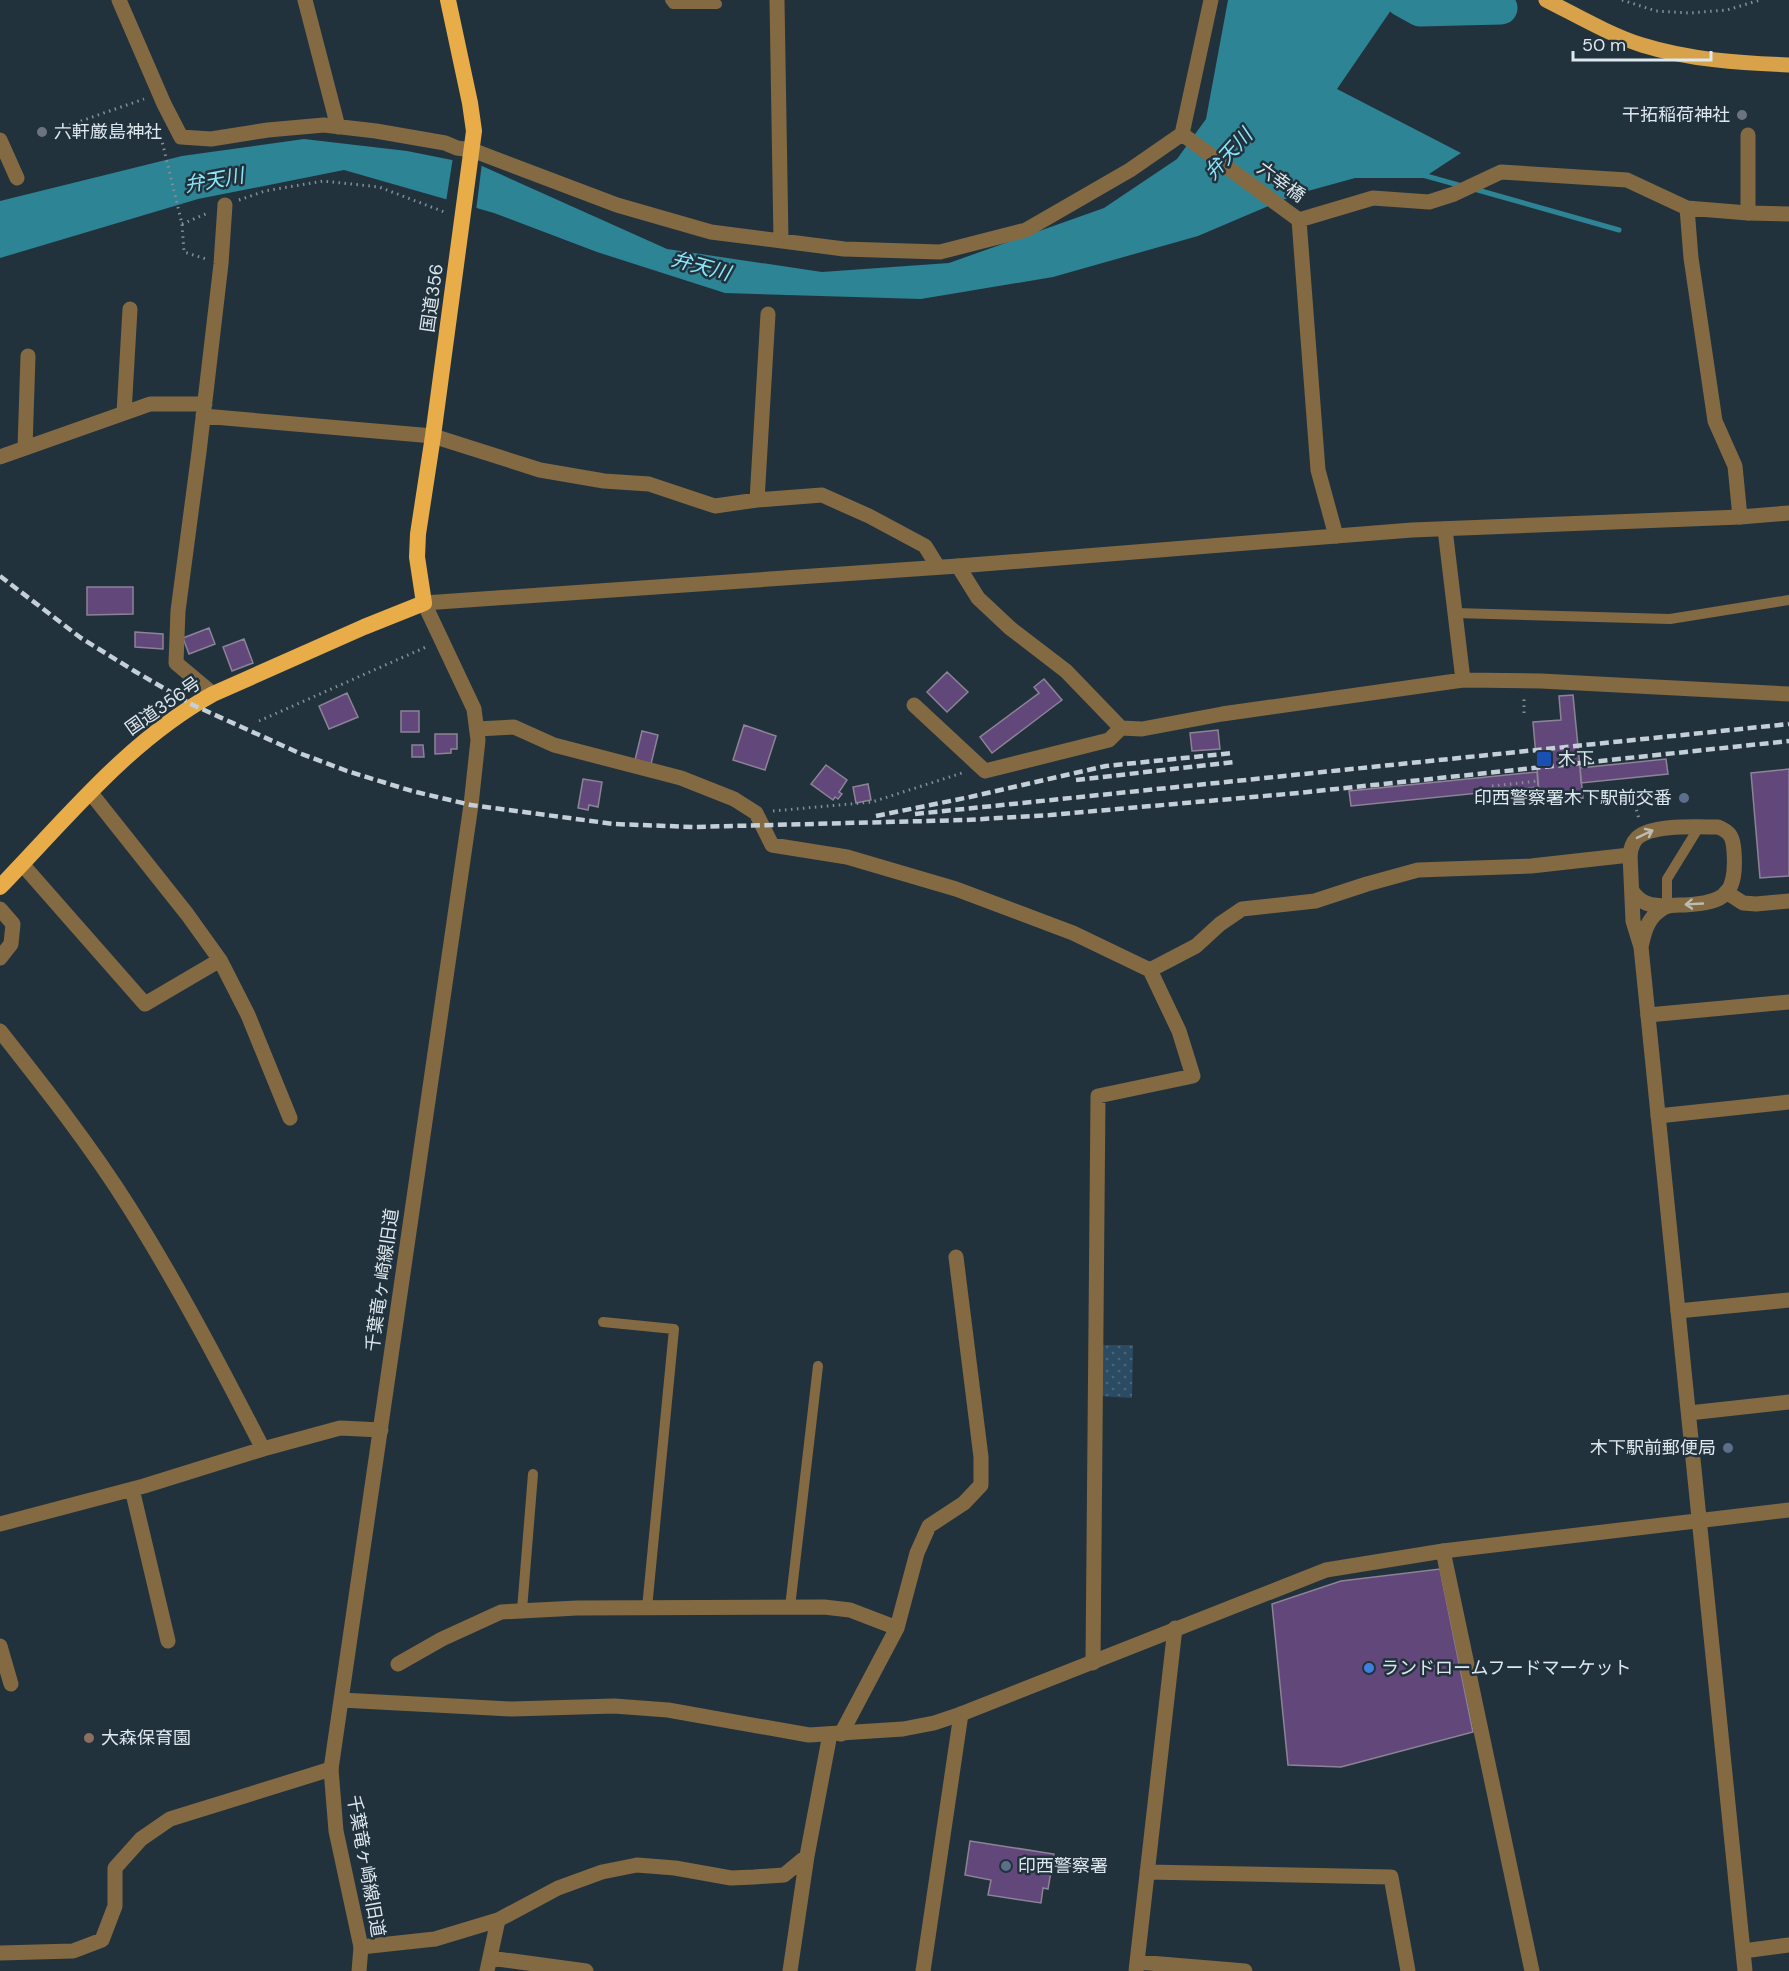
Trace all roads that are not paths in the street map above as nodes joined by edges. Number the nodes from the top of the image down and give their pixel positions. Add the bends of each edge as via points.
1 (118, 0) edge
2 (305, 0) edge
3 (448, 0) edge
4 (670, 0) edge
5 (777, 0) edge
6 (1211, 0) edge
7 (1546, 0) edge
8 (717, 4) dead end
9 (1789, 64) edge
10 (338, 127) junction
11 (1182, 134) junction
12 (1748, 135) dead end
13 (0, 140) edge
14 (471, 154) junction
15 (17, 178) dead end
16 (225, 205) road end
17 (1687, 208) junction
18 (1748, 213) junction
19 (1789, 214) edge
20 (1299, 220) junction
21 (781, 241) junction
22 (130, 309) dead end
23 (768, 314) dead end
24 (28, 356) dead end
25 (204, 410) junction
26 (124, 413) junction
27 (433, 436) junction
28 (25, 448) junction
29 (0, 457) edge
30 (757, 500) junction
31 (1789, 513) edge
32 (1740, 517) junction
33 (1445, 529) junction
34 (1336, 536) junction
35 (958, 566) junction
36 (938, 567) junction
37 (1789, 600) edge
38 (423, 603) junction
39 (1455, 613) junction
40 (1463, 680) junction
41 (213, 694) junction
42 (1789, 694) edge
43 (914, 705) dead end
44 (1120, 728) junction
45 (477, 729) junction
46 (90, 792) junction
47 (1700, 827) junction
48 (1630, 855) junction
49 (22, 864) junction
50 (0, 887) edge
51 (1632, 891) junction
52 (1726, 892) junction
53 (1789, 901) edge
54 (1667, 906) junction
55 (0, 909) edge
56 (1641, 947) junction
57 (0, 958) edge
58 (220, 960) junction
59 (1150, 970) junction
60 (1789, 1002) edge
61 (1648, 1015) junction
62 (0, 1031) edge
63 (1789, 1102) edge
64 (1658, 1116) junction
65 (290, 1118) dead end
66 (956, 1257) dead end
67 (1789, 1300) edge
68 (1678, 1311) junction
69 (603, 1322) dead end
70 (818, 1366) dead end
71 (1789, 1402) edge
72 (1689, 1413) junction
73 (381, 1430) junction
74 (263, 1449) junction
75 (533, 1474) dead end
76 (132, 1489) junction
77 (1789, 1510) edge
78 (1699, 1520) junction
79 (0, 1524) edge
80 (1443, 1551) junction
81 (790, 1607) junction
82 (647, 1608) junction
83 (522, 1610) junction
84 (897, 1628) junction
85 (1175, 1628) junction
86 (168, 1641) dead end
87 (0, 1646) edge
88 (1093, 1663) junction
89 (398, 1664) dead end
90 (11, 1684) dead end
91 (341, 1700) junction
92 (961, 1714) junction
93 (835, 1734) junction
94 (331, 1769) junction
95 (807, 1856) junction
96 (1147, 1872) junction
97 (498, 1920) junction
98 (1789, 1945) edge
99 (361, 1947) junction
100 (1743, 1951) junction
101 (0, 1953) edge
102 (489, 1965) edge
103 (1136, 1966) edge
104 (359, 1971) edge
105 (586, 1971) edge
106 (790, 1971) edge
107 (922, 1971) edge
108 (1245, 1971) edge
109 (1408, 1971) edge
110 (1532, 1971) edge
111 (1745, 1971) edge

1 - 10 street via 181,137 211,139 268,130
2 - 10 street
3 - 14 highway, 国道356 via 473,117
4 - 8 lane via 673,4
5 - 21 street
6 - 11 street
7 - 9 main road via 1641,45 1688,56
10 - 14 street via 445,143
11 - 20 street, 六幸橋
11 - 21 street via 1130,170 1026,230 940,252 844,249
12 - 18 street
13 - 15 street
14 - 21 street via 617,206 711,232
14 - 27 highway, 国道356
16 - 25 street
17 - 18 street
17 - 20 street via 1627,180 1501,172 1429,202 1373,198
17 - 32 street via 1715,421 1734,466
18 - 19 street
20 - 34 street via 1318,470
22 - 26 street
23 - 30 street
24 - 28 street
25 - 26 street via 150,404
25 - 27 street
25 - 41 street via 178,611 176,663
26 - 28 street
27 - 30 street via 540,470 649,484 715,506
27 - 38 highway, 国道356 via 417,534
28 - 29 street
30 - 36 street via 822,495 926,546
31 - 32 street
32 - 33 street
33 - 34 street
33 - 39 street
34 - 35 street
35 - 36 street
35 - 44 street via 978,598 1066,671
36 - 38 street
37 - 39 lane via 1670,619
38 - 41 highway, 国道356号
38 - 45 street, 千葉竜ヶ崎線旧道 via 474,709
39 - 40 street
40 - 42 street
40 - 44 street via 1142,729
41 - 46 highway, 国道356号 via 160,728
43 - 44 street via 986,771 1109,740
45 - 59 street via 514,727 554,745 681,778 734,799 756,813 772,845 847,857 956,889 1072,933
45 - 73 street, 千葉竜ヶ崎線旧道 via 471,805
46 - 49 highway, 国道356号
46 - 58 street
48 -> 47 street via 1635,839 1642,834
47 - 52 street via 1718,827 1731,834 1736,872
47 - 54 lane via 1667,879
48 - 51 street
48 - 59 street via 1531,866 1418,870 1315,901 1242,909 1196,946
49 - 50 highway, 国道356号
49 - 58 street via 145,1004
51 - 54 street via 1644,904
51 - 56 street via 1633,921
52 - 53 street via 1743,903
52 -> 54 street via 1706,904
54 - 56 street via 1649,923
55 - 57 street via 13,924 11,945
56 - 61 street
58 - 65 street via 248,1015
59 - 88 street via 1179,1031 1193,1076 1098,1096
60 - 61 street
61 - 64 street
62 - 74 street via 61,1108 128,1206 206,1336
63 - 64 street
64 - 68 street
66 - 84 street via 981,1457 981,1485 964,1503 929,1526 917,1553
67 - 68 street
68 - 72 street
69 - 82 lane via 674,1329
70 - 81 lane
71 - 72 street
72 - 78 street
73 - 74 street via 340,1428
73 - 91 street, 千葉竜ヶ崎線旧道
74 - 76 street
75 - 83 lane
76 - 79 street
76 - 86 street
77 - 78 street
78 - 80 street
78 - 100 street
80 - 85 street via 1326,1569
80 - 110 street
81 - 82 street
81 - 84 street via 850,1610
82 - 83 street
83 - 89 street via 501,1612
84 - 93 street
85 - 88 street
85 - 96 street
87 - 90 street
88 - 92 street
91 - 93 street via 512,1709 625,1707 668,1710 809,1735
91 - 94 street, 千葉竜ヶ崎線旧道
92 - 93 street via 903,1729
92 - 107 street
93 - 95 street
94 - 99 street, 千葉竜ヶ崎線旧道 via 336,1831
94 - 101 street via 170,1819 141,1839 115,1868 115,1906 102,1940 73,1951
95 - 97 street via 784,1875 731,1878 637,1865 602,1872 558,1888
95 - 106 street
96 - 103 street
96 - 109 street via 1391,1877
97 - 99 street via 435,1939
97 - 102 street
98 - 100 street
99 - 104 street, 千葉竜ヶ崎線旧道
100 - 111 street
102 - 105 street
103 - 108 street

